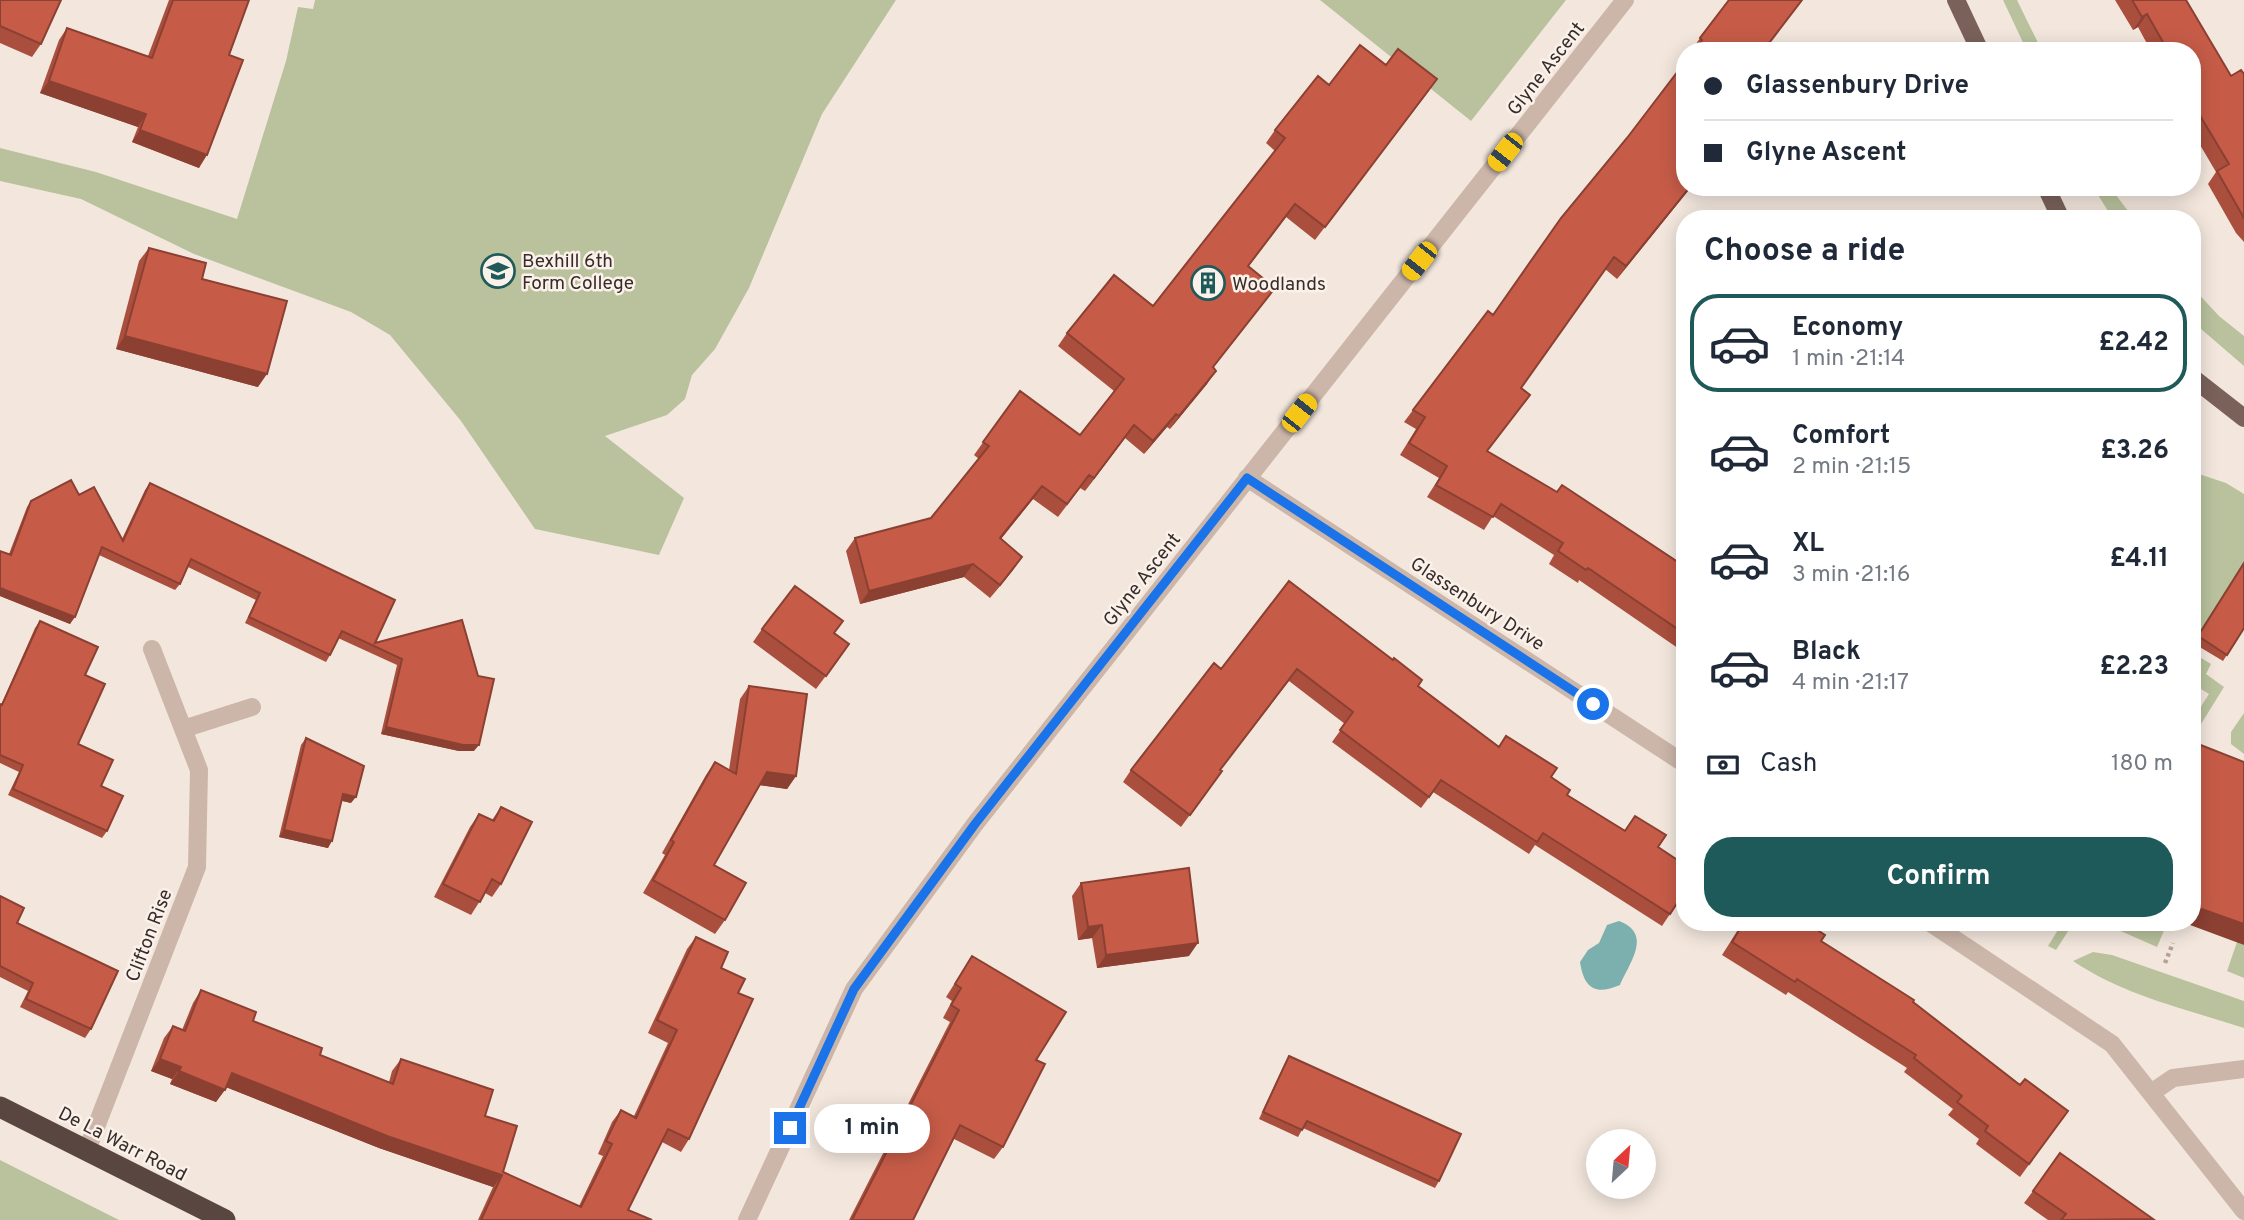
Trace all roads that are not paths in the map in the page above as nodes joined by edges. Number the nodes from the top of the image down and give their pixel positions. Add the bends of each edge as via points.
1 (1625, 0) edge
2 (1956, 0) edge
3 (1976, 42) edge
4 (2201, 384) edge
5 (2244, 418) edge
6 (1247, 478) junction
7 (152, 649) dead end
8 (252, 707) dead end
9 (183, 729) junction
10 (1676, 758) edge
11 (1942, 931) edge
12 (2244, 1069) edge
13 (2151, 1093) junction
14 (0, 1107) edge
15 (87, 1150) junction
16 (2244, 1211) edge
17 (225, 1220) edge
18 (747, 1220) edge

1 - 6 street, Glyne Ascent
2 - 3 main road
4 - 5 main road
6 - 10 street, Glassenbury Drive
6 - 18 street, Glyne Ascent via 975,824 854,989
7 - 9 street, Clifton Rise
8 - 9 street
9 - 15 street, Clifton Rise via 199,769 197,867
11 - 13 street via 2112,1044
12 - 13 street via 2173,1078
13 - 16 street
14 - 15 highway, De La Warr Road
15 - 17 highway, De La Warr Road

